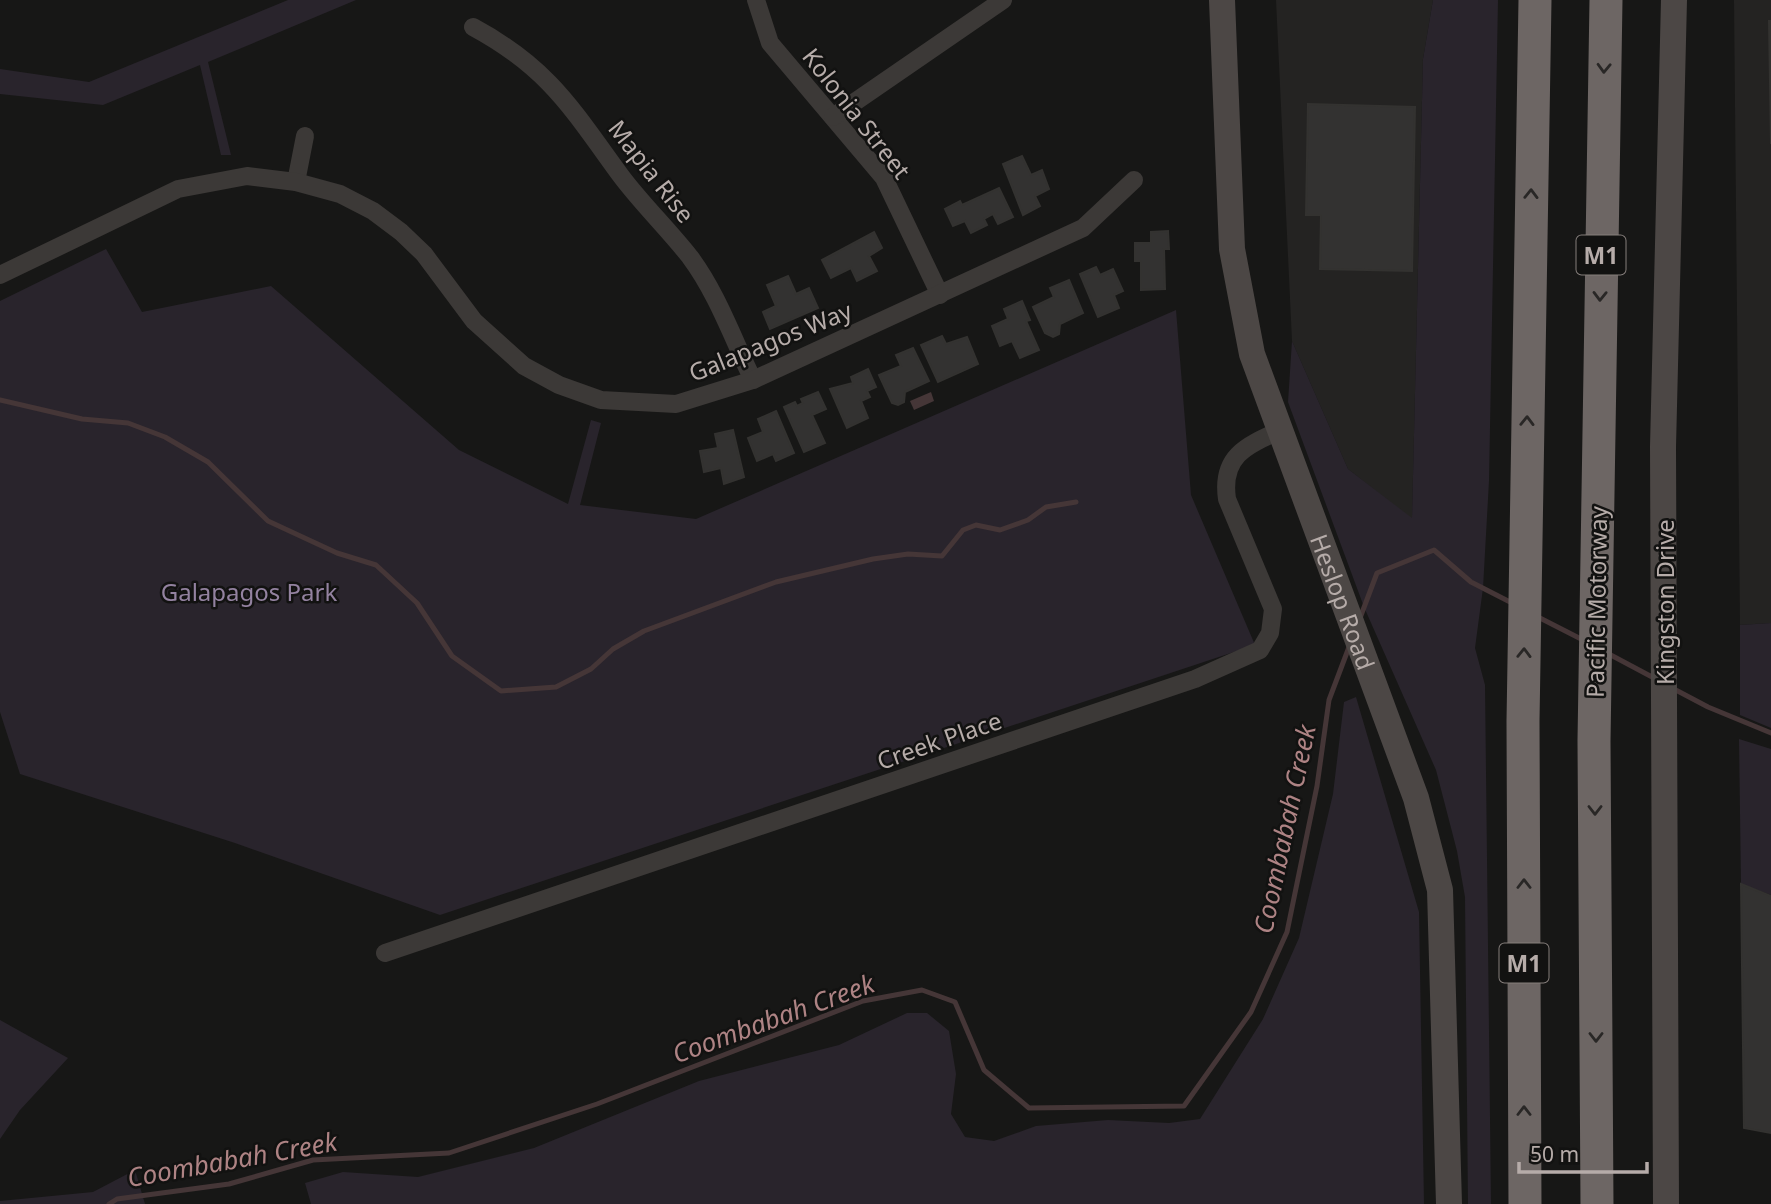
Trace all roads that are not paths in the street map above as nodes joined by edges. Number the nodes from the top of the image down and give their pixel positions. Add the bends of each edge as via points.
1 (756, 0) edge
2 (1003, 0) edge
3 (1222, 0) edge
4 (1535, 0) edge
5 (1606, 0) edge
6 (1674, 0) edge
7 (473, 27) dead end
8 (833, 117) junction
9 (305, 136) dead end
10 (1133, 180) dead end
11 (296, 182) junction
12 (0, 275) edge
13 (940, 295) junction
14 (753, 380) junction
15 (1279, 431) junction
16 (385, 953) dead end
17 (1449, 1204) edge
18 (1525, 1204) edge
19 (1597, 1204) edge
20 (1665, 1204) edge

1 - 8 street, Kolonia Street via 770,43
2 - 8 street
3 - 15 street, Heslop Road via 1232,248 1252,354
18 -> 4 highway, M1 via 1523,721
5 -> 19 highway, Pacific Motorway / M1 via 1594,741
6 - 20 street, Kingston Drive via 1664,548
7 - 14 street, Mapia Rise via 537,68 570,104 636,196 690,257
8 - 13 street, Kolonia Street via 884,178
9 - 11 street
10 - 13 street, Galapagos Way via 1083,228
11 - 12 street, Galapagos Way via 247,176 178,189
11 - 14 street, Galapagos Way via 340,194 401,232 496,344 559,386 601,400 676,404
13 - 14 street, Galapagos Way
15 - 16 street, Creek Place via 1236,455 1224,484 1273,608 1270,633 1260,650 1195,679
15 - 17 street, Heslop Road via 1428,835 1440,890

